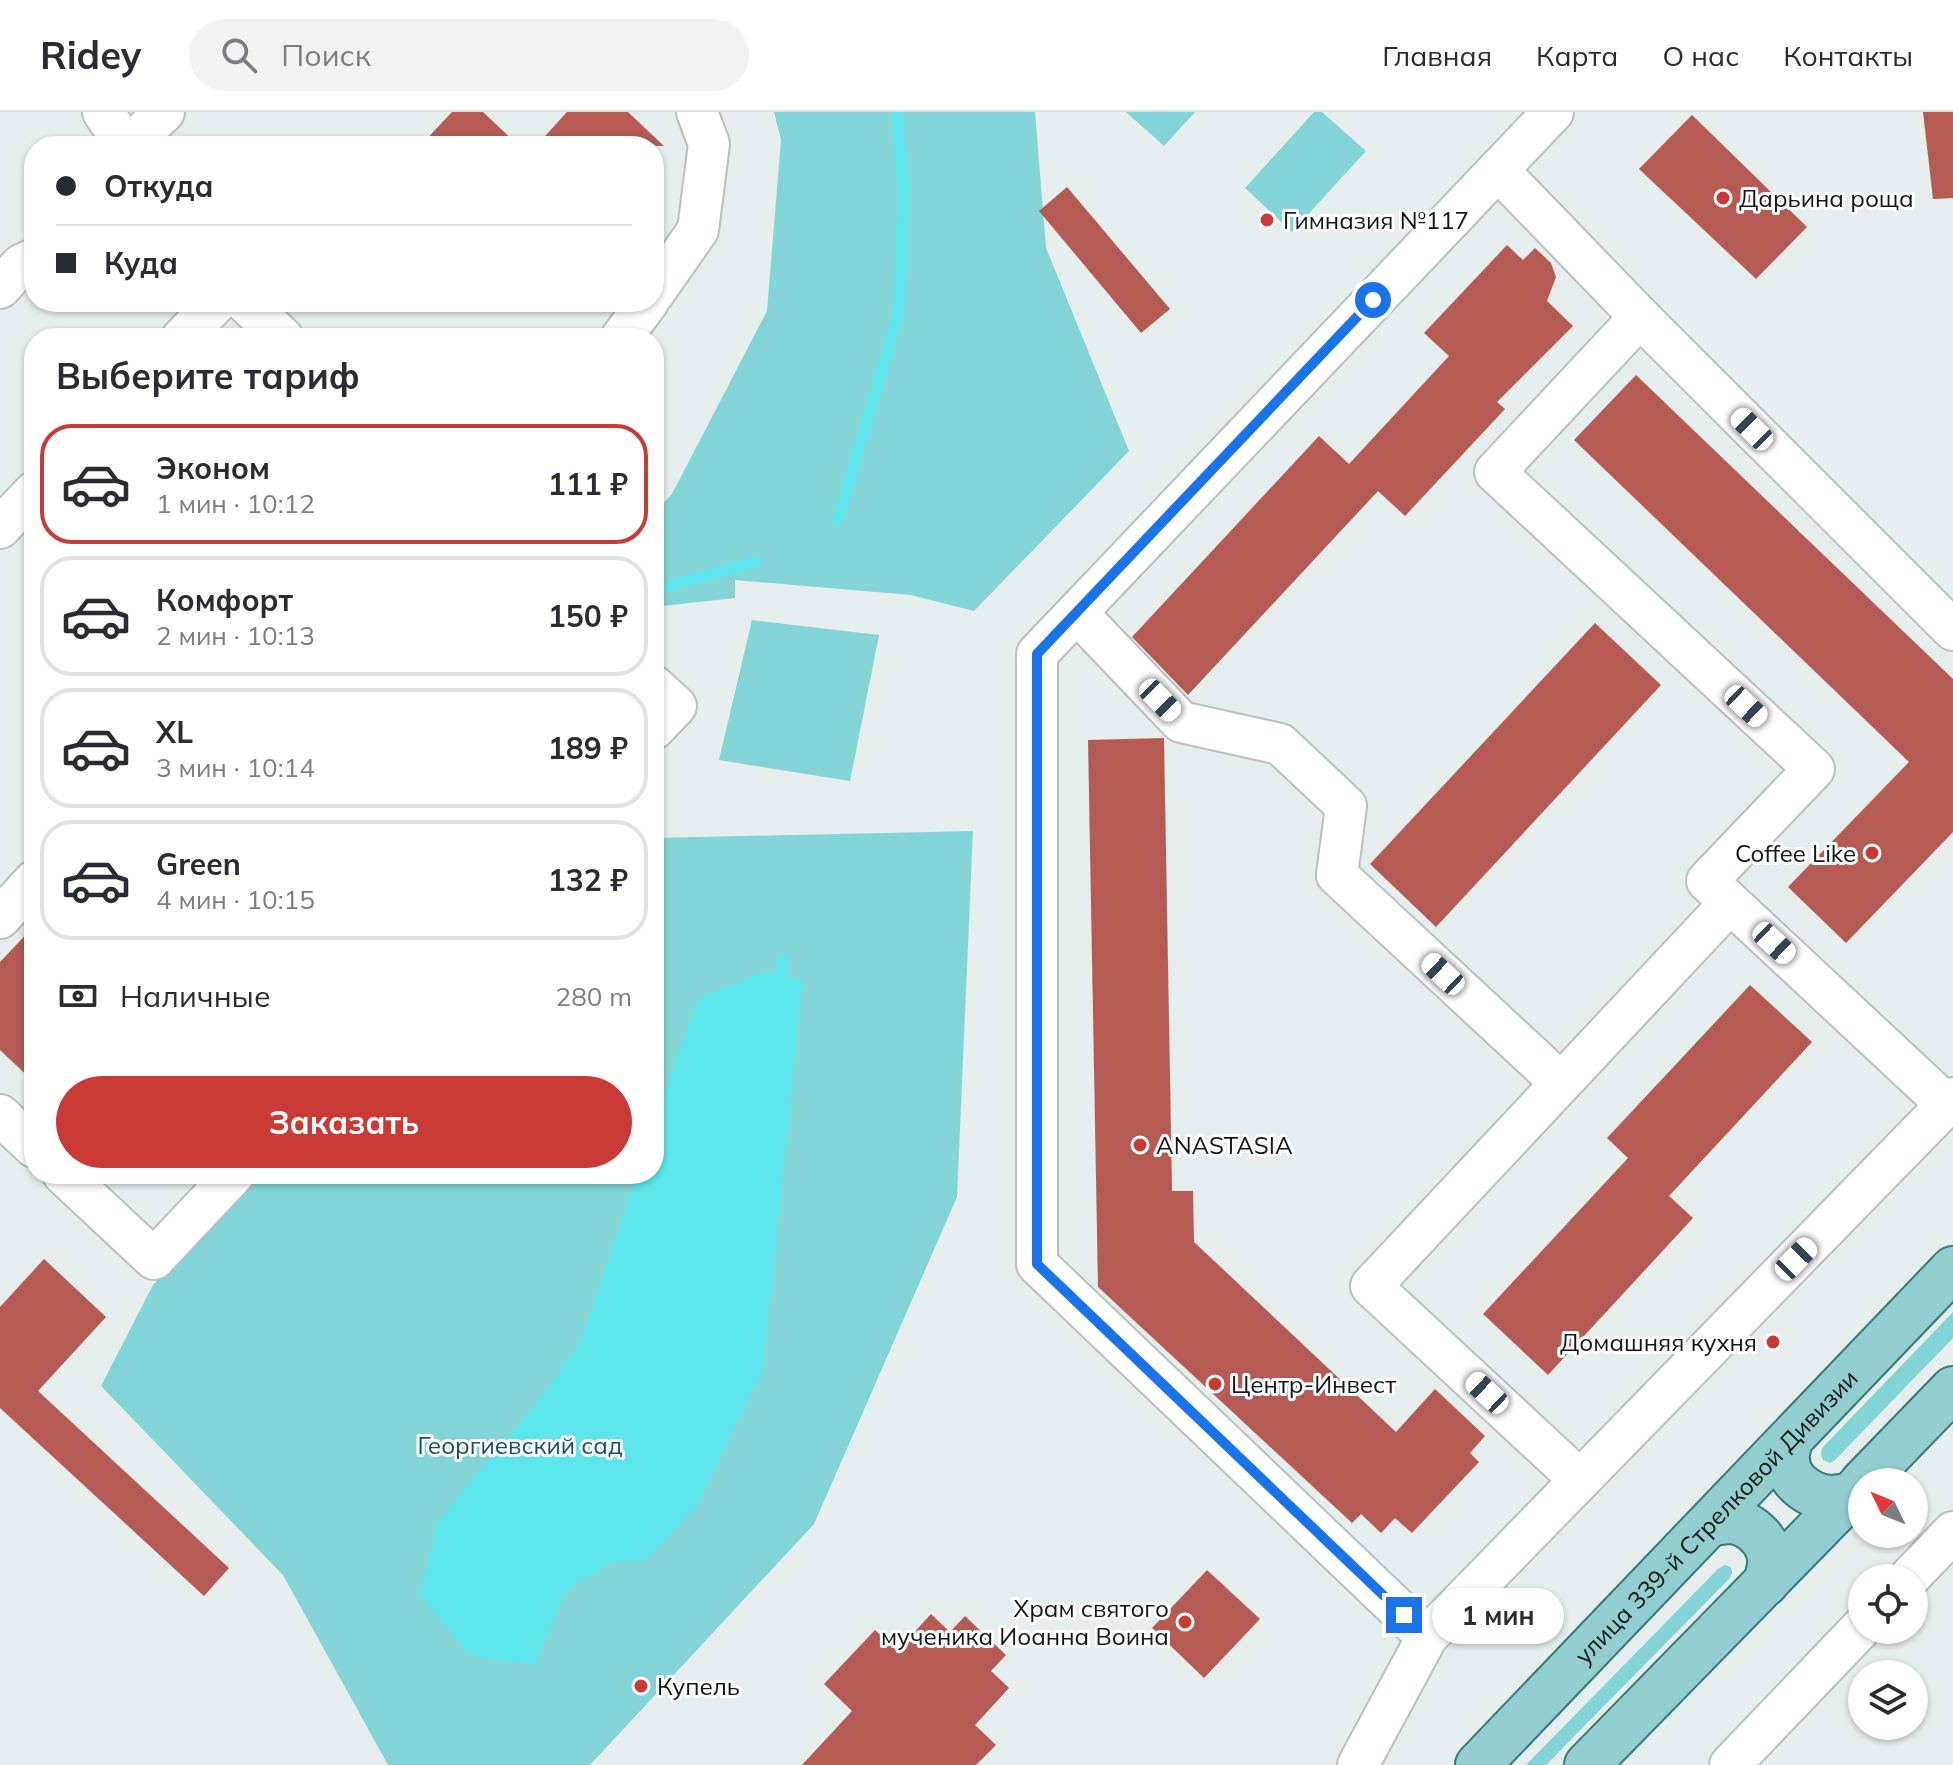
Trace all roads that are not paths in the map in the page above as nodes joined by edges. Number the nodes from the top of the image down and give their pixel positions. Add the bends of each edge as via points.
1 (103, 112) edge
2 (164, 112) edge
3 (697, 112) edge
4 (1553, 112) edge
5 (121, 136) edge
6 (139, 136) edge
7 (1498, 170) junction
8 (24, 264) edge
9 (664, 279) edge
10 (0, 288) edge
11 (207, 312) edge
12 (256, 312) edge
13 (1640, 317) junction
14 (192, 328) edge
15 (272, 328) edge
16 (24, 503) edge
17 (0, 528) edge
18 (1077, 613) junction
19 (1953, 630) edge
20 (664, 695) edge
21 (664, 719) edge
22 (24, 892) edge
23 (1730, 903) junction
24 (0, 918) edge
25 (1561, 1083) junction
26 (1950, 1102) edge
27 (0, 1115) edge
28 (24, 1138) edge
29 (74, 1184) edge
30 (225, 1184) edge
31 (1953, 1269) edge
32 (1953, 1389) edge
33 (1790, 1440) junction
34 (1877, 1468) edge
35 (1580, 1480) junction
36 (1848, 1491) edge
37 (1848, 1498) edge
38 (1711, 1523) junction
39 (1953, 1532) edge
40 (1922, 1564) edge
41 (1766, 1583) junction
42 (1427, 1637) junction
43 (1848, 1642) edge
44 (1358, 1765) edge
45 (1478, 1765) edge
46 (1587, 1765) edge
47 (1730, 1765) edge

1 - 5 street
2 - 6 street
3 - 9 street via 709,144 698,230
4 - 7 street
7 - 13 street
7 - 18 street
8 - 10 street
11 - 14 street
12 - 15 street
13 - 19 street
13 - 23 street via 1495,472 1814,769 1707,881
16 - 17 street
18 - 25 street via 1181,722 1280,744 1346,806 1337,875
18 - 42 street via 1037,654 1037,1264
20 - 21 street via 676,706
22 - 24 street
23 - 25 street
23 - 26 street
25 - 35 street via 1371,1286
26 - 35 street
27 - 28 street
29 - 30 street via 154,1259
31 - 33 main road, улица 339-й Стрелковой Дивизии
32 - 34 main road
33 - 36 main road via 1789,1472 1800,1486 1830,1498
33 - 38 main road, улица 339-й Стрелковой Дивизии
35 - 42 street
37 - 41 main road
38 - 41 main road via 1744,1525 1767,1545 1771,1561
38 - 45 main road, улица 339-й Стрелковой Дивизии
39 - 40 street
41 - 46 main road
42 - 44 street
43 - 47 street

